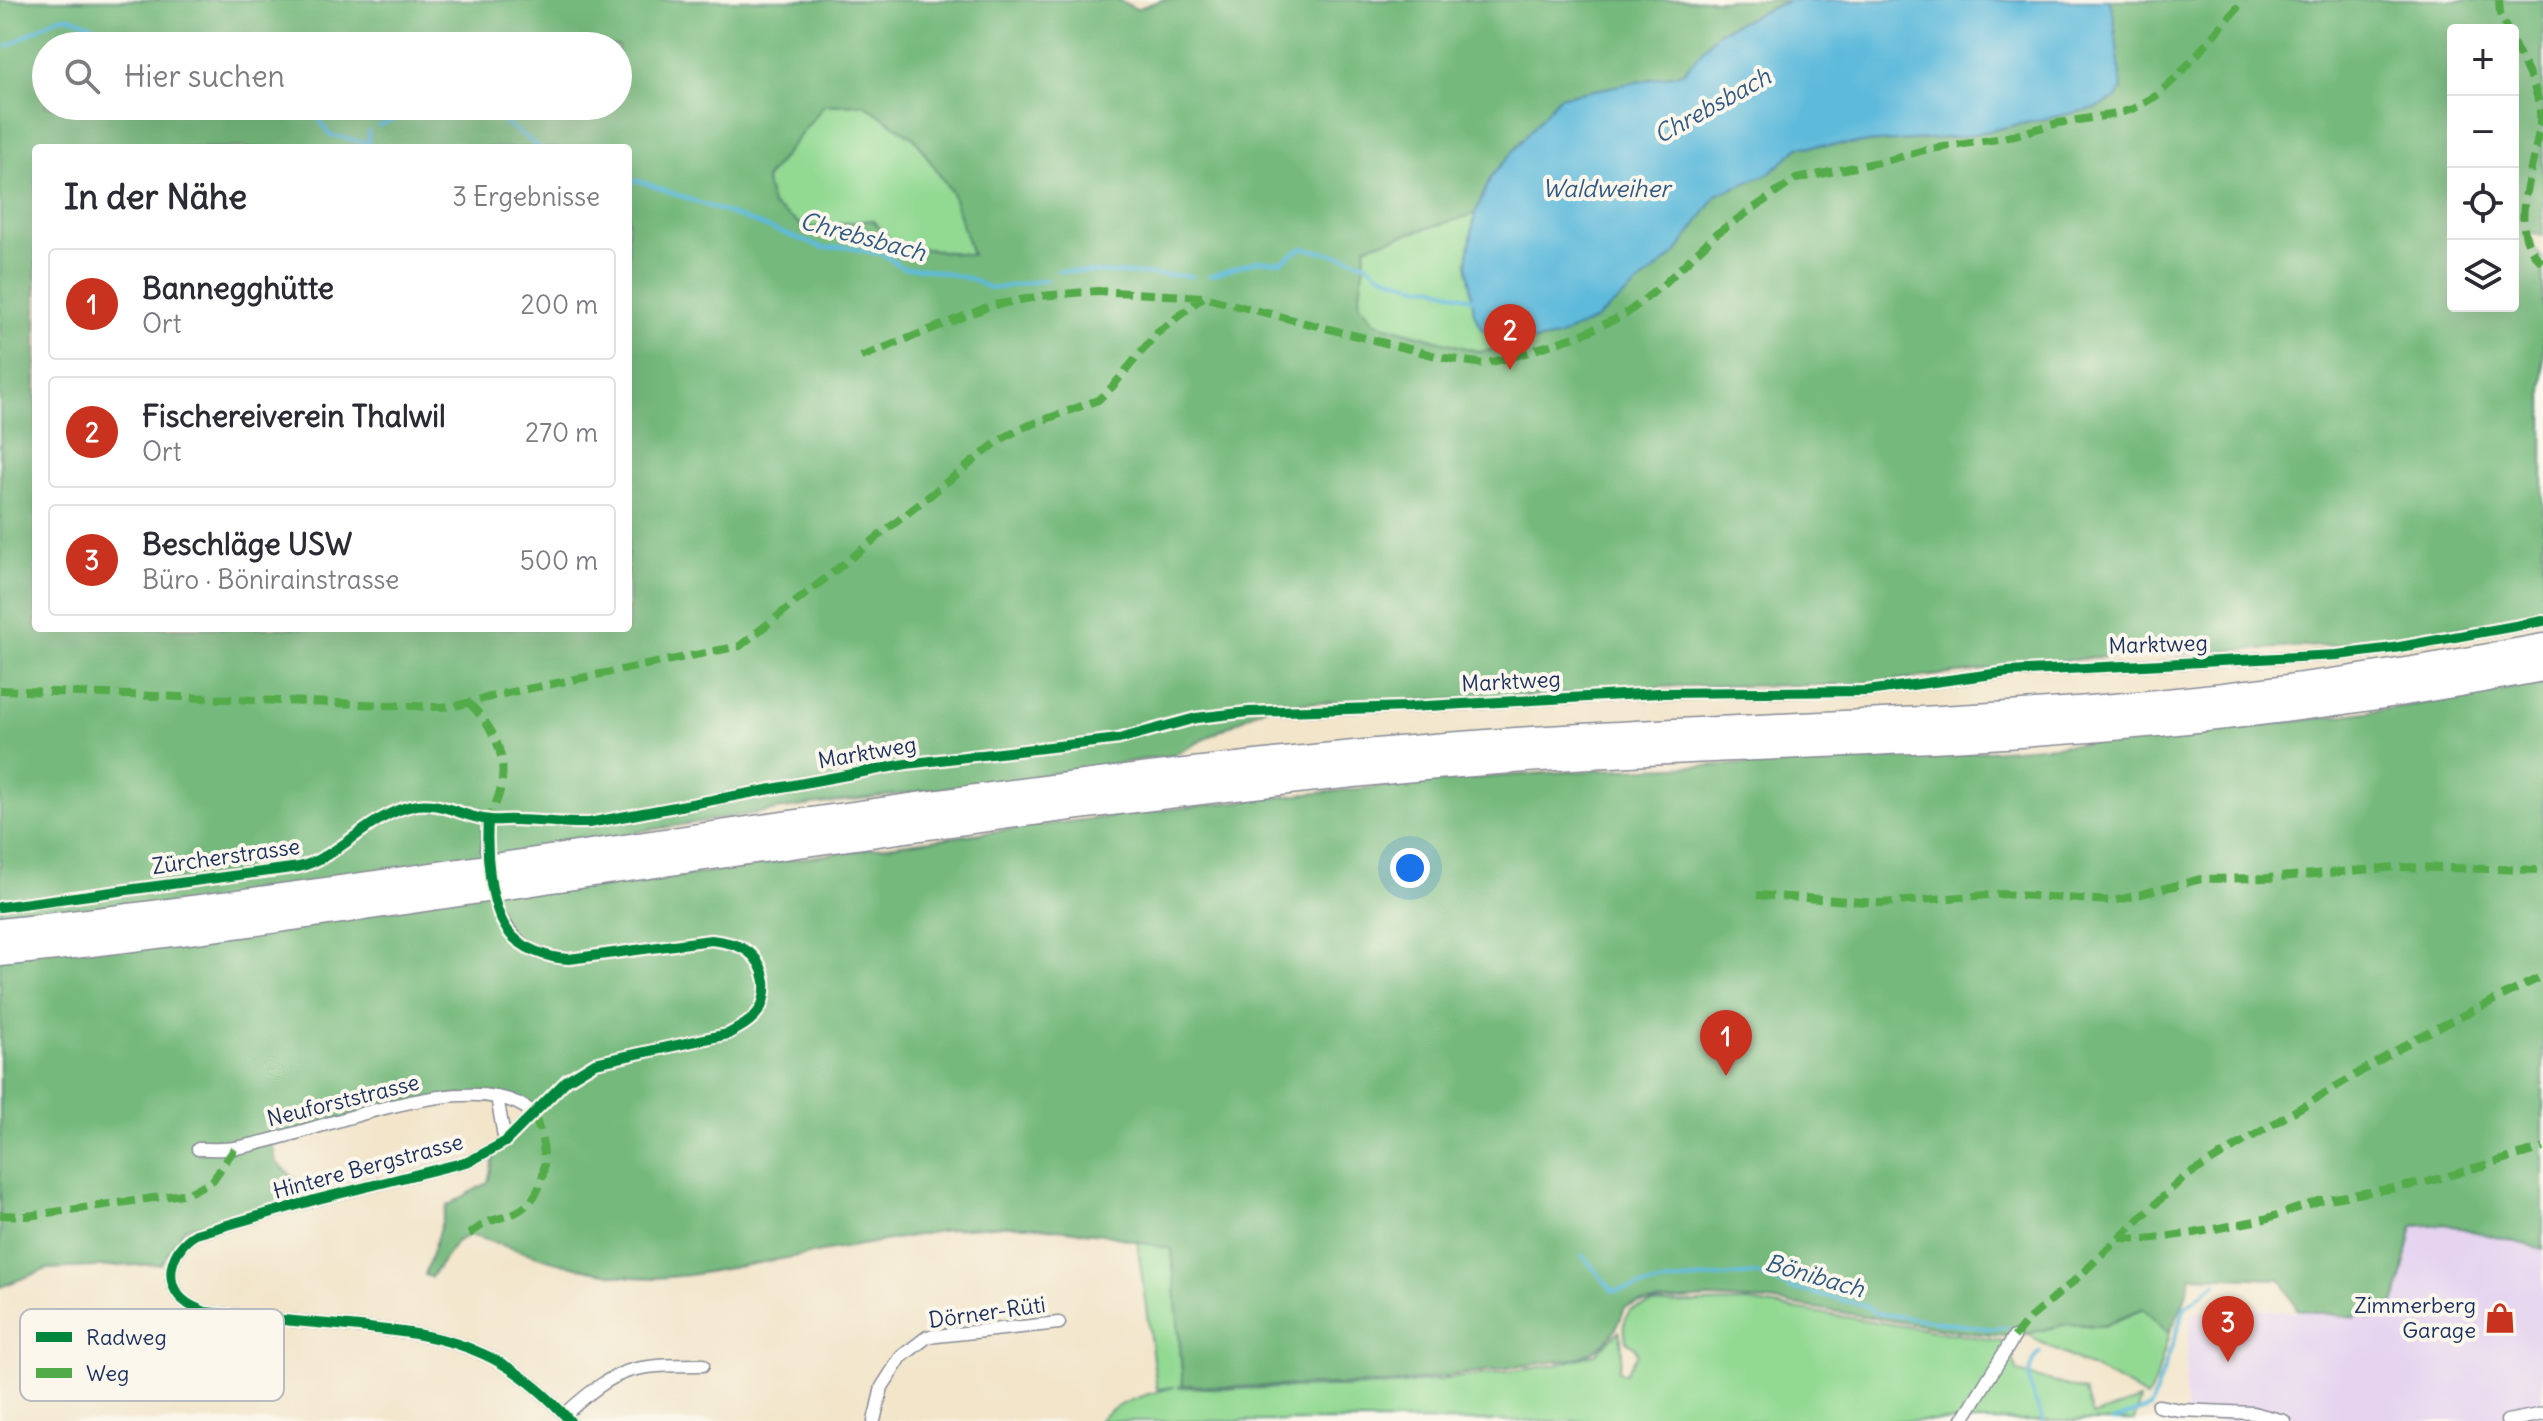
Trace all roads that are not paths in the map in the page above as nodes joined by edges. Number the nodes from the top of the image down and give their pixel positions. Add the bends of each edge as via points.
1 (2543, 621) edge
2 (2543, 646) edge
3 (2543, 669) edge
4 (488, 820) junction
5 (486, 850) dead end
6 (0, 907) edge
7 (497, 910) dead end
8 (0, 931) edge
9 (0, 954) edge
10 (497, 1097) junction
11 (533, 1113) junction
12 (505, 1142) junction
13 (198, 1149) dead end
14 (199, 1309) edge
15 (284, 1320) edge
16 (1059, 1323) dead end
17 (2014, 1337) dead end
18 (703, 1365) dead end
19 (2158, 1406) dead end
20 (2543, 1414) edge
21 (567, 1418) edge
22 (874, 1421) edge
23 (1962, 1421) edge
24 (2284, 1421) edge
25 (2507, 1421) edge

1 - 4 street, Marktweg via 2337,655 2008,672 1867,691 1658,693 1249,712 1188,720 1119,739 906,764 589,823
2 - 8 highway via 2353,678 2148,703 1503,739 1225,766
3 - 9 highway via 2369,699 2144,726 1519,761 1181,793 280,920
4 - 5 street
4 - 6 street, Zürcherstrasse via 444,806 410,806 312,864
7 - 11 street, Hintere Bergstrasse via 508,932 526,947 554,958 711,940 734,942 763,968 766,990 759,1011 746,1024 728,1034 595,1063 567,1080
10 - 11 street, Neuforststrasse
10 - 12 street
10 - 13 street, Neuforststrasse via 433,1098 235,1148
11 - 12 street, Hintere Bergstrasse
12 - 14 street, Hintere Bergstrasse via 470,1161 186,1239 172,1261 173,1288
15 - 21 street, Hintere Bergstrasse via 440,1338 515,1371
16 - 22 street, Dörner-Rüti via 927,1337 901,1357 882,1387
17 - 23 street
18 - 21 street via 626,1370 601,1382
19 - 24 street via 2240,1411
20 - 25 street

